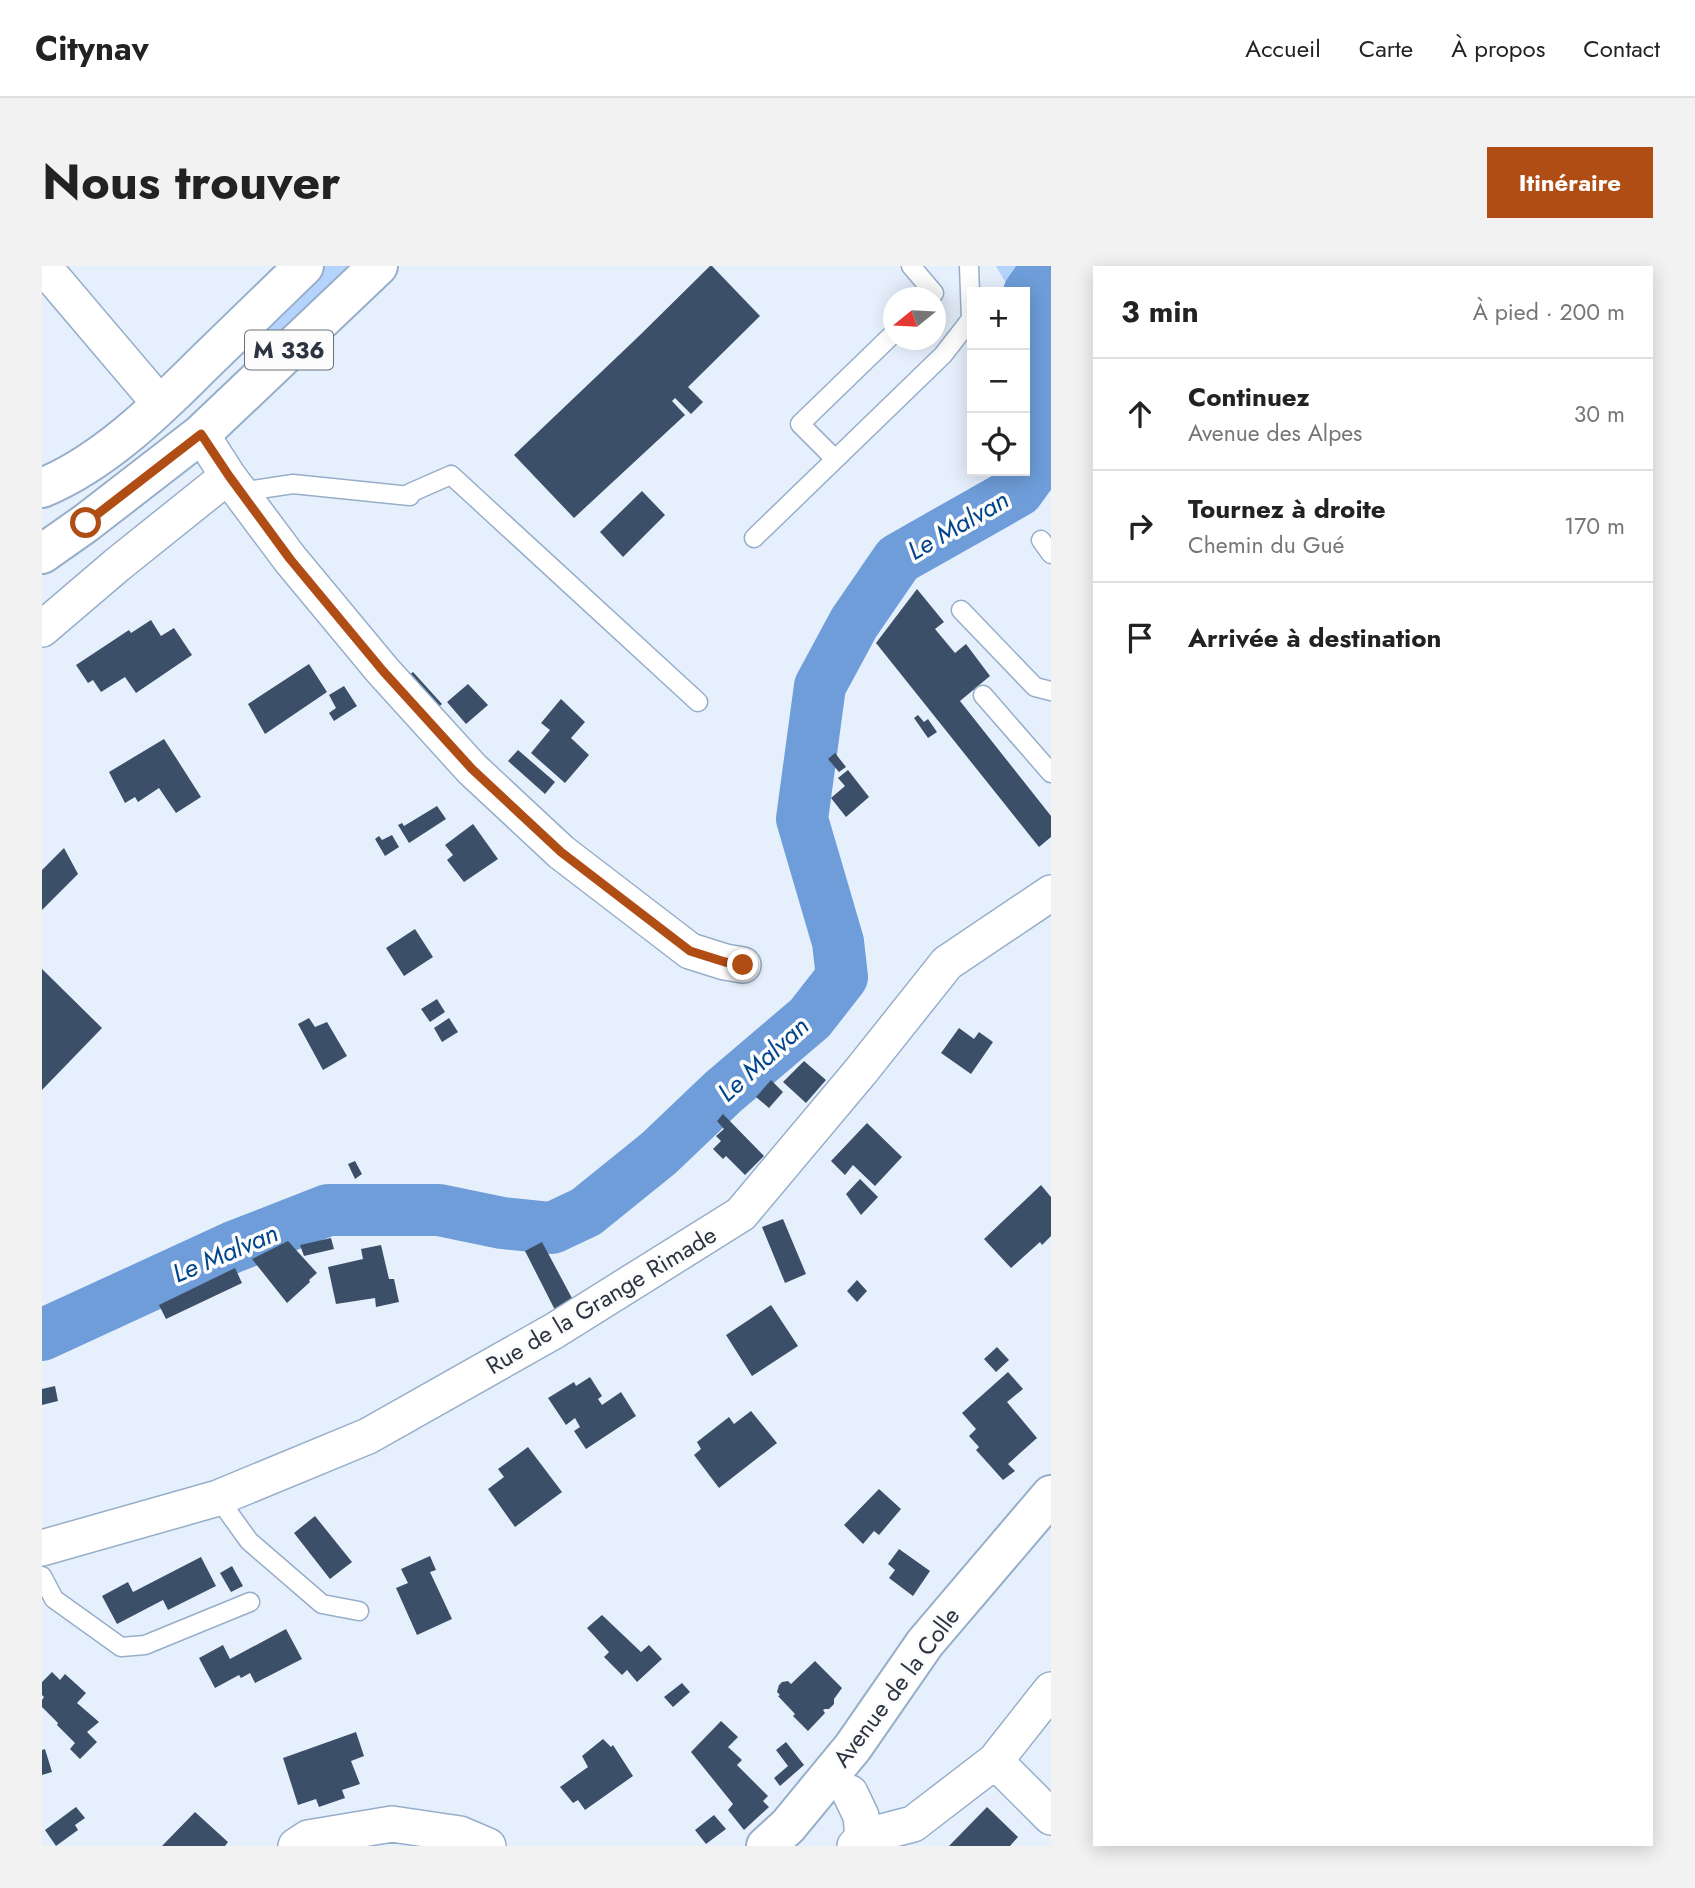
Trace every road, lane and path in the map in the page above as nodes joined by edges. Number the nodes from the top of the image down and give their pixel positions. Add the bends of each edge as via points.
1 (43, 266) edge
2 (304, 266) edge
3 (378, 266) edge
4 (911, 266) edge
5 (969, 266) edge
6 (929, 287) edge
7 (883, 344) edge
8 (161, 405) junction
9 (201, 434) junction
10 (835, 459) junction
11 (234, 484) junction
12 (42, 488) edge
13 (754, 538) dead end
14 (42, 554) edge
15 (961, 610) dead end
16 (42, 629) edge
17 (1051, 691) edge
18 (983, 695) dead end
19 (698, 702) dead end
20 (1051, 773) edge
21 (1051, 893) edge
22 (743, 965) dead end
23 (1051, 1495) edge
24 (218, 1498) junction
25 (1025, 1526) junction
26 (42, 1548) edge
27 (42, 1576) edge
28 (250, 1602) dead end
29 (359, 1611) dead end
30 (1051, 1690) edge
31 (995, 1761) junction
32 (849, 1793) junction
33 (1051, 1817) edge
34 (859, 1841) edge
35 (296, 1846) edge
36 (488, 1846) edge
37 (766, 1846) edge
38 (802, 1846) edge

1 - 8 street
2 - 8 main road, M 336
3 - 9 main road, M 336
4 - 6 lane
5 - 10 lane via 971,320 943,355
7 - 10 lane via 800,424
8 - 12 main road, M 336 via 77,470
9 - 11 street
9 - 14 main road, M 336
10 - 13 lane
11 - 16 street
11 - 19 lane via 293,484 410,496 410,492 451,475
11 - 22 street via 383,671 482,779 561,852 690,951
15 - 17 lane via 1035,687
18 - 20 lane
21 - 24 street, Rue de la Grange Rimade via 947,963 741,1214 554,1331 368,1436
23 - 25 main road, Avenue de la Colle
24 - 26 street, Rue de la Grange Rimade
24 - 29 lane via 248,1541 322,1604
25 - 32 main road, Avenue de la Colle via 944,1657
25 - 37 main road, Avenue de la Colle via 925,1643 853,1747
27 - 28 lane via 54,1599 121,1647 145,1645
30 - 31 street
31 - 33 street
31 - 34 street via 913,1824
32 - 34 street via 861,1816
32 - 38 main road, Avenue de la Colle
35 - 36 street via 308,1838 392,1824 460,1834

